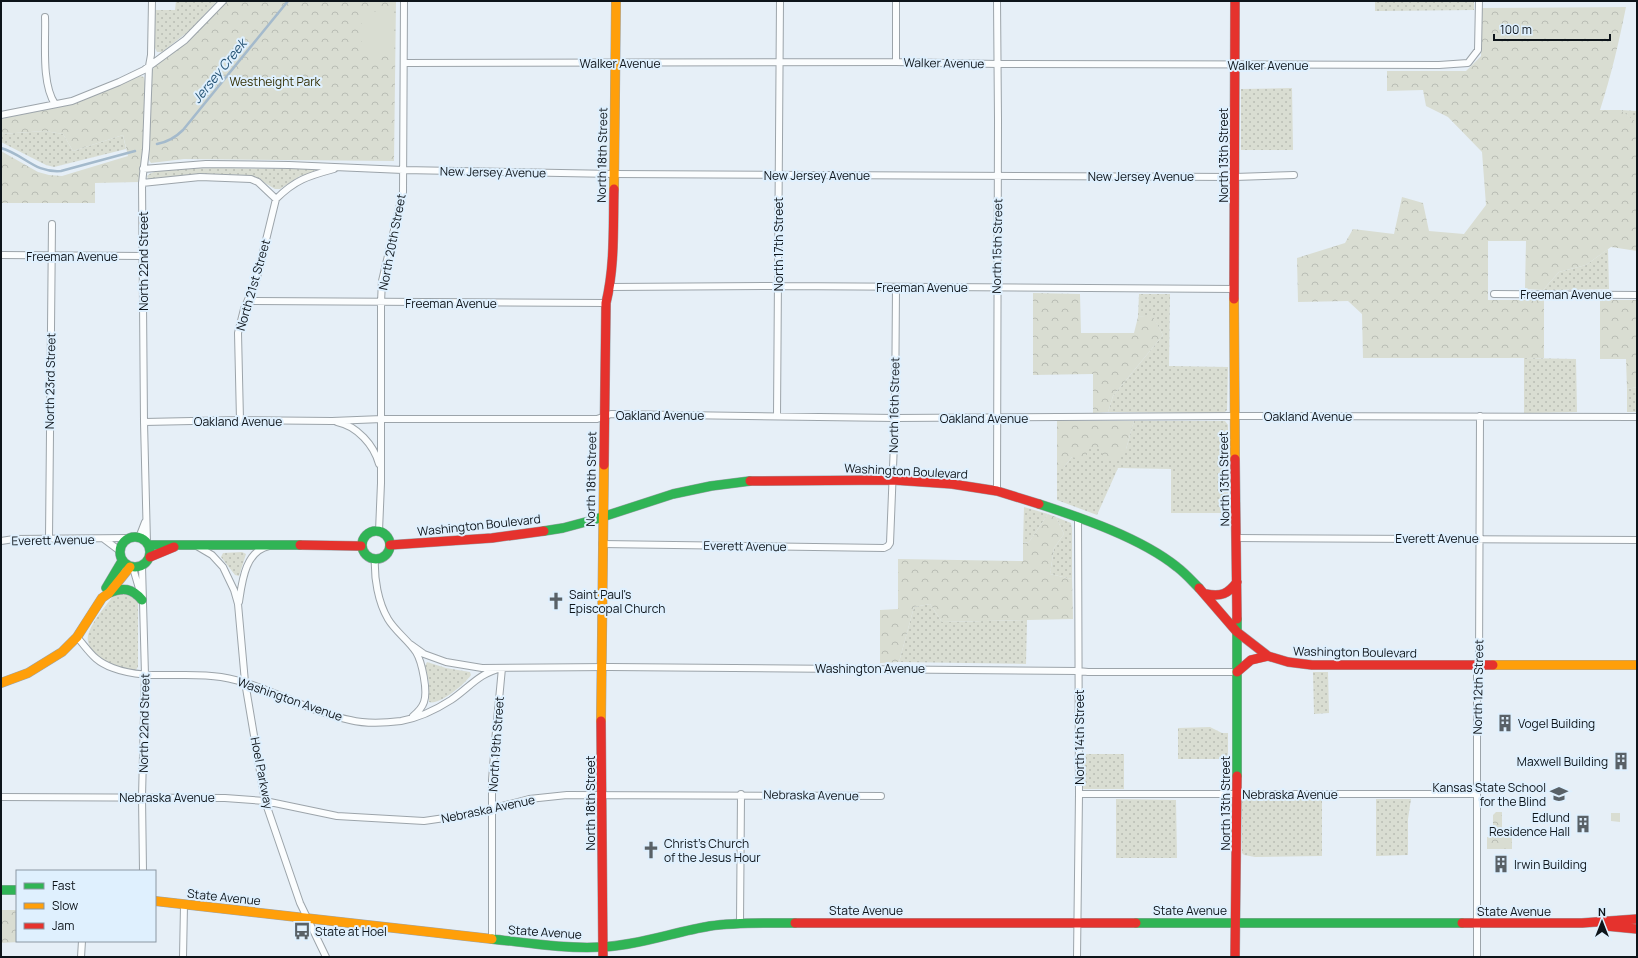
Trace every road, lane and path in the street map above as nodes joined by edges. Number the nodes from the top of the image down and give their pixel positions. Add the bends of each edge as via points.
1 (152, 1) edge
2 (222, 1) edge
3 (404, 1) edge
4 (616, 1) edge
5 (780, 1) edge
6 (896, 1) edge
7 (997, 1) edge
8 (1235, 1) edge
9 (1479, 1) edge
10 (45, 17) dead end
11 (779, 62) junction
12 (896, 62) junction
13 (404, 63) junction
14 (615, 63) junction
15 (997, 64) junction
16 (149, 66) junction
17 (1235, 66) junction
18 (55, 104) junction
19 (1, 114) edge
20 (340, 167) junction
21 (143, 169) junction
22 (403, 170) junction
23 (614, 174) junction
24 (778, 175) junction
25 (998, 176) junction
26 (1294, 176) dead end
27 (1234, 177) junction
28 (142, 183) junction
29 (276, 199) junction
30 (52, 224) dead end
31 (1, 255) edge
32 (52, 256) junction
33 (143, 256) junction
34 (778, 286) junction
35 (610, 287) junction
36 (997, 287) junction
37 (896, 288) junction
38 (1235, 289) junction
39 (1494, 294) dead end
40 (1637, 295) edge
41 (248, 301) junction
42 (381, 302) junction
43 (606, 303) junction
44 (777, 416) junction
45 (1234, 416) junction
46 (1480, 416) junction
47 (604, 417) junction
48 (1637, 417) edge
49 (895, 418) junction
50 (998, 418) junction
51 (382, 419) junction
52 (240, 420) junction
53 (332, 421) junction
54 (144, 422) junction
55 (892, 480) junction
56 (381, 483) junction
57 (997, 491) junction
58 (602, 516) junction
59 (1078, 517) junction
60 (145, 522) junction
61 (379, 531) junction
62 (49, 538) junction
63 (133, 538) junction
64 (1237, 538) junction
65 (1480, 538) junction
66 (104, 539) junction
67 (1637, 540) edge
68 (1, 541) edge
69 (148, 544) junction
70 (194, 544) junction
71 (278, 544) junction
72 (602, 544) junction
73 (181, 545) junction
74 (390, 545) junction
75 (361, 546) junction
76 (888, 546) joint
77 (120, 551) junction
78 (150, 557) junction
79 (375, 559) junction
80 (122, 560) junction
81 (135, 567) junction
82 (1237, 582) junction
83 (1206, 594) junction
84 (106, 596) junction
85 (142, 600) junction
86 (238, 604) junction
87 (1237, 632) junction
88 (77, 637) junction
89 (410, 644) junction
90 (1268, 656) junction
91 (1479, 665) junction
92 (1637, 665) edge
93 (602, 667) junction
94 (502, 668) junction
95 (1078, 671) junction
96 (1237, 672) junction
97 (145, 675) junction
98 (245, 682) junction
99 (1, 683) edge
100 (402, 720) junction
101 (741, 794) junction
102 (1079, 794) junction
103 (1238, 794) junction
104 (1477, 794) junction
105 (602, 795) junction
106 (881, 796) dead end
107 (1, 797) edge
108 (142, 797) junction
109 (266, 801) junction
110 (493, 808) junction
111 (143, 870) edge
112 (1, 890) edge
113 (16, 890) edge
114 (156, 902) edge
115 (184, 905) junction
116 (307, 919) junction
117 (1637, 919) edge
118 (1076, 922) junction
119 (1236, 922) junction
120 (740, 923) junction
121 (1477, 923) junction
122 (1582, 923) junction
123 (1637, 929) edge
124 (492, 940) junction
125 (82, 942) edge
126 (602, 947) junction
127 (81, 957) edge
128 (183, 957) edge
129 (326, 957) edge
130 (603, 957) edge
131 (1077, 957) edge
132 (1235, 957) edge
133 (1477, 957) edge

1 - 16 street, North 22nd Street
2 - 16 street via 185,40
3 - 13 street, North 20th Street
4 - 14 street, North 18th Street
5 - 11 street, North 17th Street
6 - 12 street
7 - 15 street, North 15th Street
8 - 17 street, North 13th Street
9 - 17 street, Walker Avenue via 1478,50 1468,63
10 - 18 street via 47,85
11 - 12 street, Walker Avenue
11 - 14 street, Walker Avenue
11 - 24 street, North 17th Street
12 - 15 street, Walker Avenue
13 - 14 street, Walker Avenue
13 - 22 street, North 20th Street
14 - 23 street, North 18th Street
15 - 17 street, Walker Avenue
15 - 25 street, North 15th Street
16 - 18 street via 93,93
16 - 21 street, North 22nd Street
17 - 27 street, North 13th Street
18 - 19 street
20 - 21 street, New Jersey Avenue via 206,164
20 - 22 street, New Jersey Avenue
20 - 29 street, New Jersey Avenue via 304,177
21 - 28 street, North 22nd Street
22 - 23 street, New Jersey Avenue
22 - 42 street, North 20th Street via 402,192 382,281
23 - 24 street, New Jersey Avenue
23 - 35 street, North 18th Street
24 - 25 street, New Jersey Avenue
24 - 34 street, North 17th Street
25 - 27 street, New Jersey Avenue
25 - 36 street, North 15th Street
26 - 27 street, New Jersey Avenue
27 - 38 street, North 13th Street
28 - 29 street via 200,177 250,179 258,182
28 - 33 street, North 22nd Street
29 - 41 street, North 21st Street via 256,281
30 - 32 street, North 23rd Street
31 - 32 street, Freeman Avenue
32 - 33 street, Freeman Avenue
32 - 62 street, North 23rd Street
33 - 54 street, North 22nd Street
34 - 35 street, Freeman Avenue
34 - 37 street, Freeman Avenue
34 - 44 street, North 17th Street
35 - 43 street, North 18th Street
36 - 37 street, Freeman Avenue
36 - 38 street, Freeman Avenue
36 - 50 street, North 15th Street
37 - 49 street, North 16th Street
38 - 45 street, North 13th Street
39 - 40 street, Freeman Avenue
41 - 42 street, Freeman Avenue
41 - 52 street, North 21st Street via 238,333
42 - 43 street, Freeman Avenue
42 - 51 street, North 20th Street
43 - 47 street, North 18th Street
44 - 47 street, Oakland Avenue via 611,414
44 - 49 street, Oakland Avenue
45 - 46 street, Oakland Avenue
45 - 50 street, Oakland Avenue
45 - 64 street, North 13th Street
46 - 48 street, Oakland Avenue
46 - 65 street, North 12th Street
47 - 51 street, Oakland Avenue
47 - 58 street, North 18th Street
49 - 50 street, Oakland Avenue
49 - 55 street, North 16th Street
50 - 57 street, North 15th Street
51 - 53 street, Oakland Avenue
51 - 56 street, North 20th Street
52 - 53 street, Oakland Avenue
52 - 54 street, Oakland Avenue
53 - 56 street, Oakland Avenue via 358,432 375,452
54 - 60 street, North 22nd Street
55 - 57 street, Washington Boulevard via 952,484
55 - 58 street, Washington Boulevard via 745,481 675,493
55 - 76 street, North 16th Street
56 - 61 street, North 20th Street
57 - 59 street, Washington Boulevard
58 - 72 street, North 18th Street
58 - 74 street, Washington Boulevard via 563,528 530,533
59 - 83 street, Washington Boulevard via 1139,543 1176,566
59 - 95 street, North 14th Street
60 - 63 street via 140,534
60 - 69 street, North 22nd Street
61 - 74 street via 387,536
61 - 75 street via 366,534
62 - 66 street, Everett Avenue
62 - 68 street, Everett Avenue
63 - 66 street, Everett Avenue
63 - 69 street via 144,540
63 - 77 street via 122,543
64 - 65 street, Everett Avenue
64 - 82 street, North 13th Street
65 - 67 street, Everett Avenue
65 - 91 street, North 12th Street
66 - 77 street, Everett Avenue
69 - 73 street
69 - 78 street
70 - 71 street
70 - 73 street
70 - 86 street, Hoel Parkway via 212,555 222,567 229,578
71 - 75 street
71 - 86 street, Hoel Parkway via 253,554
72 - 76 street, Everett Avenue via 884,548
72 - 93 street, North 18th Street
73 - 78 street
74 - 79 street via 386,555
75 - 79 street via 367,557
77 - 80 street
78 - 81 street
79 - 89 street via 382,605 388,619
80 - 81 street
80 - 84 street via 105,589
81 - 84 street
81 - 85 street, North 22nd Street
82 - 83 street via 1224,596
82 - 87 street, North 13th Street
83 - 87 street, Washington Boulevard
84 - 85 street via 121,589 132,589
84 - 88 street
85 - 97 street, North 22nd Street
86 - 98 street, Hoel Parkway
87 - 90 street, Washington Boulevard
87 - 96 street, North 13th Street
88 - 97 street, Washington Avenue via 92,657 101,664 126,673
88 - 99 street via 62,652 40,667
89 - 94 street, Washington Avenue via 424,654 446,662 473,668
89 - 100 street via 416,652 424,676 425,701 419,712
90 - 91 street, Washington Boulevard via 1312,665
90 - 96 street via 1250,660
91 - 92 street, Washington Boulevard
91 - 104 street, North 12th Street
93 - 94 street, Washington Avenue
93 - 95 street, Washington Avenue
93 - 105 street, North 18th Street
94 - 100 street, Washington Avenue via 483,675 441,706
94 - 110 street, North 19th Street via 495,742
95 - 96 street, Washington Avenue
95 - 102 street, North 14th Street
96 - 103 street, North 13th Street
97 - 98 street, Washington Avenue via 220,676
97 - 108 street, North 22nd Street
98 - 100 street, Washington Avenue via 349,720
98 - 109 street, Hoel Parkway
101 - 105 street, Nebraska Avenue
101 - 106 street, Nebraska Avenue
101 - 120 street
102 - 103 street, Nebraska Avenue
102 - 118 street, North 14th Street
103 - 104 street, Nebraska Avenue
103 - 119 street, North 13th Street
104 - 121 street, North 12th Street
105 - 110 street, Nebraska Avenue via 548,796
105 - 126 street, North 18th Street
107 - 108 street, Nebraska Avenue
108 - 109 street, Nebraska Avenue
108 - 111 street, North 22nd Street
109 - 110 street, Nebraska Avenue via 337,816 410,821 447,819
109 - 116 street, Hoel Parkway
110 - 124 street, North 19th Street
112 - 113 street
114 - 115 street, State Avenue
115 - 116 street, State Avenue
115 - 128 street
116 - 124 street, State Avenue
116 - 129 street, Hoel Parkway
117 - 122 street, State Avenue
118 - 119 street, State Avenue
118 - 120 street, State Avenue
118 - 131 street, North 14th Street
119 - 121 street, State Avenue
119 - 132 street, North 13th Street
120 - 126 street, State Avenue via 710,926
121 - 122 street, State Avenue
121 - 133 street, North 12th Street
122 - 123 street, State Avenue
124 - 126 street, State Avenue via 562,947
125 - 127 street
126 - 130 street, North 18th Street

